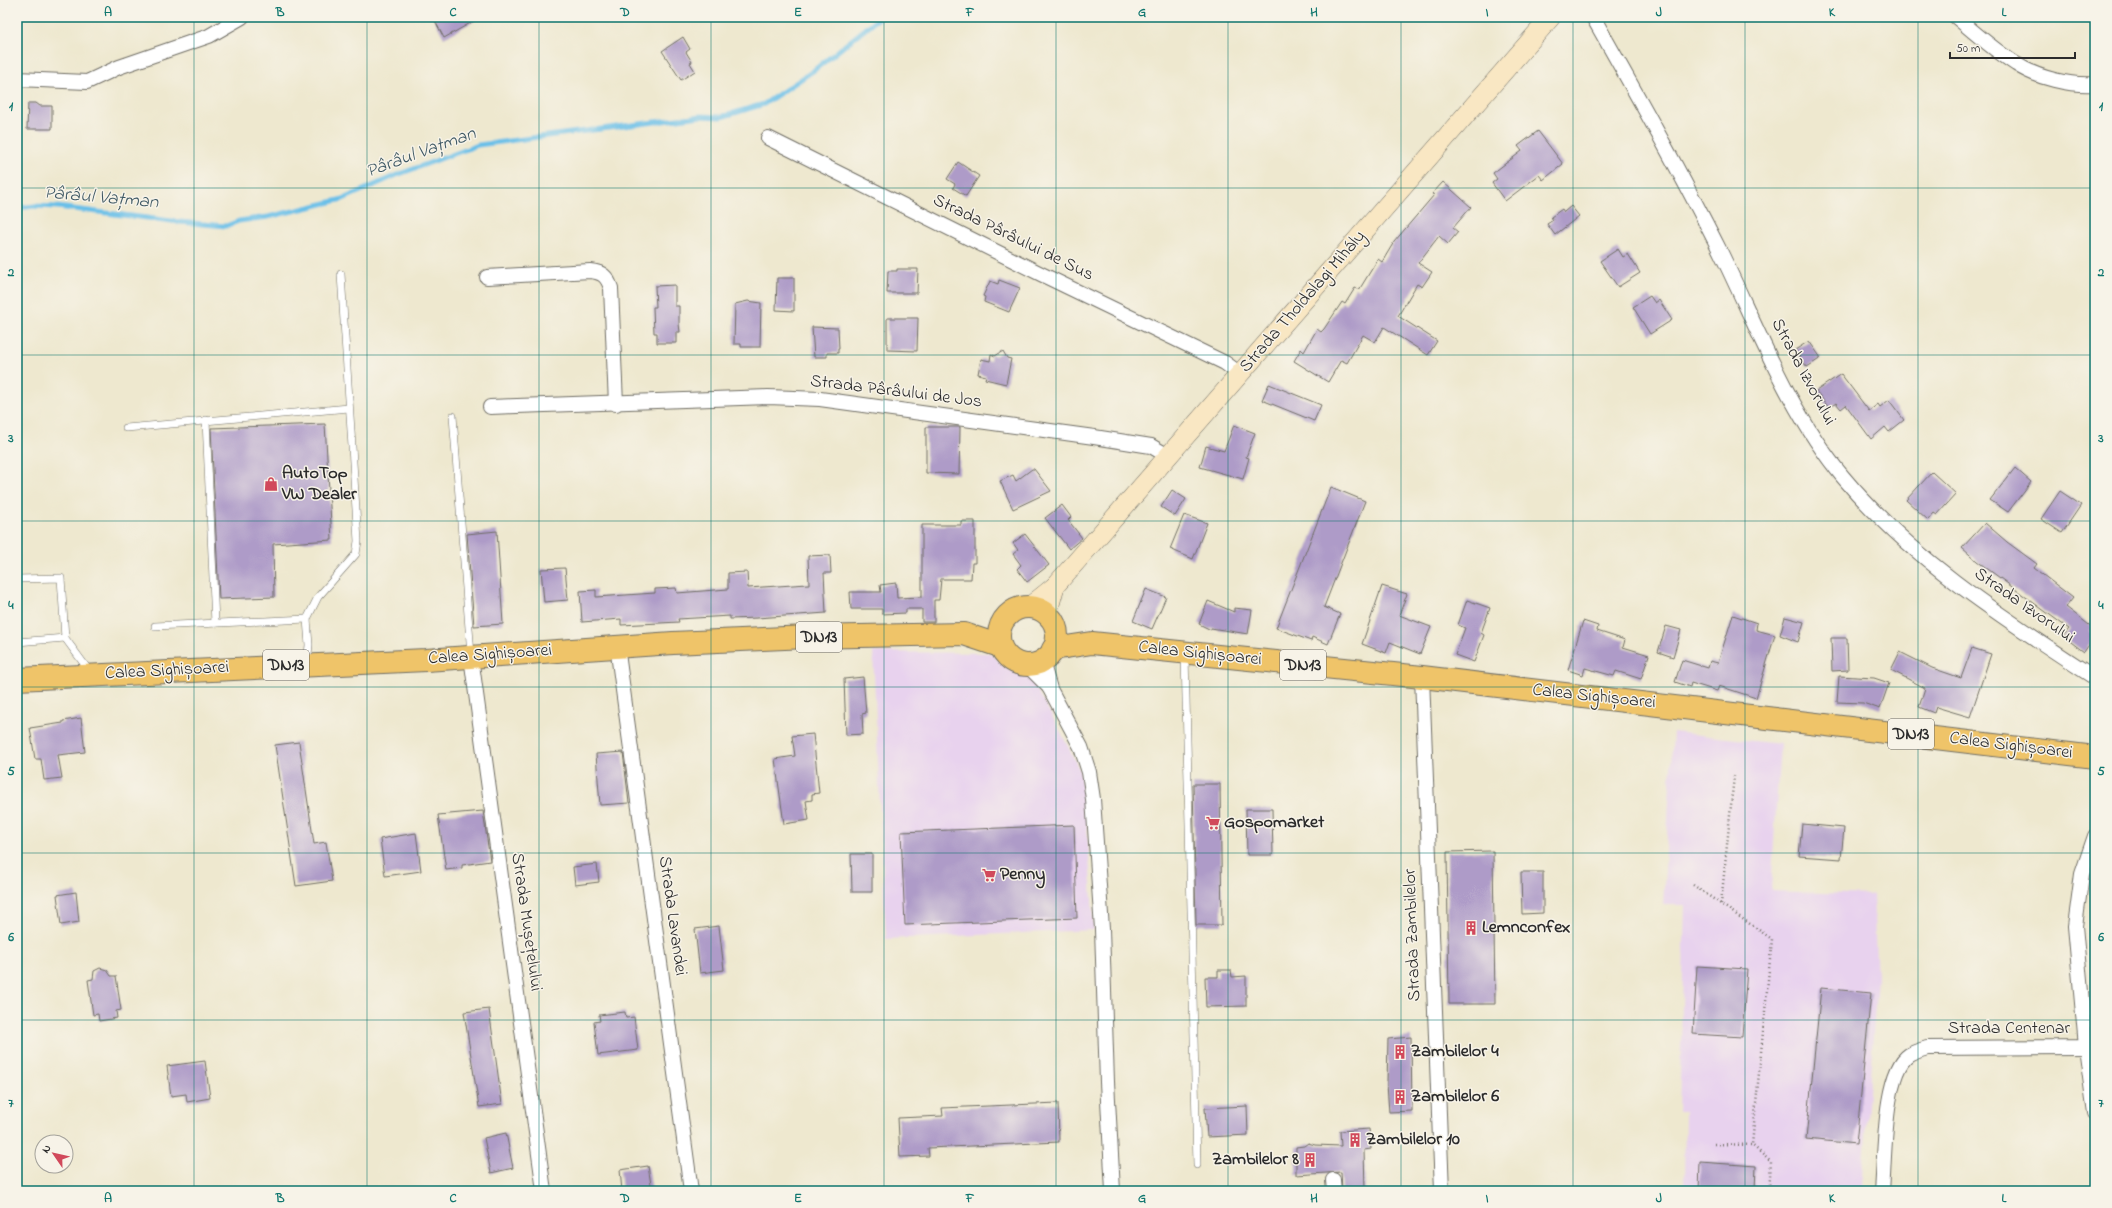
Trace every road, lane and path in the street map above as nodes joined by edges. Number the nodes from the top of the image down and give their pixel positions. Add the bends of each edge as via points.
1 (242, 17) edge
2 (1551, 17) edge
3 (1593, 17) edge
4 (1956, 17) edge
5 (17, 79) edge
6 (2095, 84) edge
7 (768, 138) dead end
8 (341, 274) dead end
9 (487, 277) dead end
10 (1240, 374) junction
11 (616, 404) junction
12 (490, 407) dead end
13 (349, 408) junction
14 (453, 416) dead end
15 (206, 420) junction
16 (126, 428) dead end
17 (1168, 456) junction
18 (17, 579) edge
19 (1044, 616) junction
20 (307, 620) junction
21 (1002, 623) junction
22 (215, 624) junction
23 (154, 626) dead end
24 (964, 634) junction
25 (65, 638) junction
26 (17, 642) edge
27 (1092, 642) junction
28 (617, 646) junction
29 (1000, 646) junction
30 (1185, 652) junction
31 (471, 657) junction
32 (1041, 659) junction
33 (307, 664) junction
34 (92, 675) junction
35 (1422, 677) junction
36 (2095, 678) edge
37 (17, 679) edge
38 (2095, 756) edge
39 (1734, 776) dead end
40 (2095, 836) edge
41 (1694, 885) dead end
42 (1721, 904) junction
43 (2091, 1048) edge
44 (2095, 1113) edge
45 (1714, 1144) dead end
46 (1752, 1145) junction
47 (1197, 1165) dead end
48 (544, 1191) edge
49 (690, 1191) edge
50 (1113, 1191) edge
51 (1442, 1191) edge
52 (1769, 1191) edge
53 (1882, 1191) edge

1 - 5 street via 208,36 119,67 87,82
2 - 10 street, Strada Tholdalagi Mihály
3 - 36 street, Strada Izvorului via 1680,174 1799,414 1842,476 1898,536 1997,613
4 - 6 street via 2016,65 2043,76 2084,85
7 - 10 street, Strada Pârâului de Sus via 1225,363
8 - 13 lane
9 - 11 street via 590,271 599,272 608,278 611,288
10 - 17 street, Strada Tholdalagi Mihály
11 - 12 street, Strada Pârâului de Jos
11 - 17 street, Strada Pârâului de Jos via 768,397 820,399 1151,446
13 - 15 lane
13 - 20 lane via 358,541 356,554 318,597
14 - 31 lane
15 - 16 lane
15 - 22 lane
17 - 19 street, Strada Tholdalagi Mihály via 1055,586
18 - 25 lane via 61,578
19 - 21 highway, DN13 via 1013,611
19 - 27 highway, Calea Sighișoarei / DN13
19 - 32 highway via 1057,638
20 - 22 lane
20 - 33 lane
21 - 24 highway, Calea Sighișoarei / DN13
21 - 29 highway via 999,634
22 - 23 lane
24 - 28 highway, Calea Sighișoarei / DN13 via 808,637
24 - 29 highway, Calea Sighișoarei / DN13
25 - 26 lane
25 - 34 lane
27 - 30 highway, Calea Sighișoarei / DN13
27 - 32 highway, Calea Sighișoarei / DN13
28 - 31 highway, Calea Sighișoarei / DN13
28 - 49 street, Strada Lavandei
29 - 32 highway, DN13 via 1011,660
30 - 35 highway, Calea Sighișoarei / DN13
30 - 47 lane
31 - 33 highway, Calea Sighișoarei / DN13
31 - 48 street, Strada Mușețelului
32 - 50 street via 1050,689 1081,747 1089,772 1093,799 1102,930
33 - 34 highway, Calea Sighișoarei / DN13
34 - 37 highway, Calea Sighișoarei / DN13
35 - 38 highway, Calea Sighișoarei / DN13
35 - 51 street, Strada Zambilelor
39 - 42 path
40 - 43 street, Strada Centenar via 2082,874 2075,926
41 - 42 path
42 - 46 path via 1772,939
43 - 44 street
43 - 53 street, Strada Centenar via 1927,1048 1909,1055 1896,1071 1890,1091
45 - 46 path
46 - 52 path via 1771,1162

